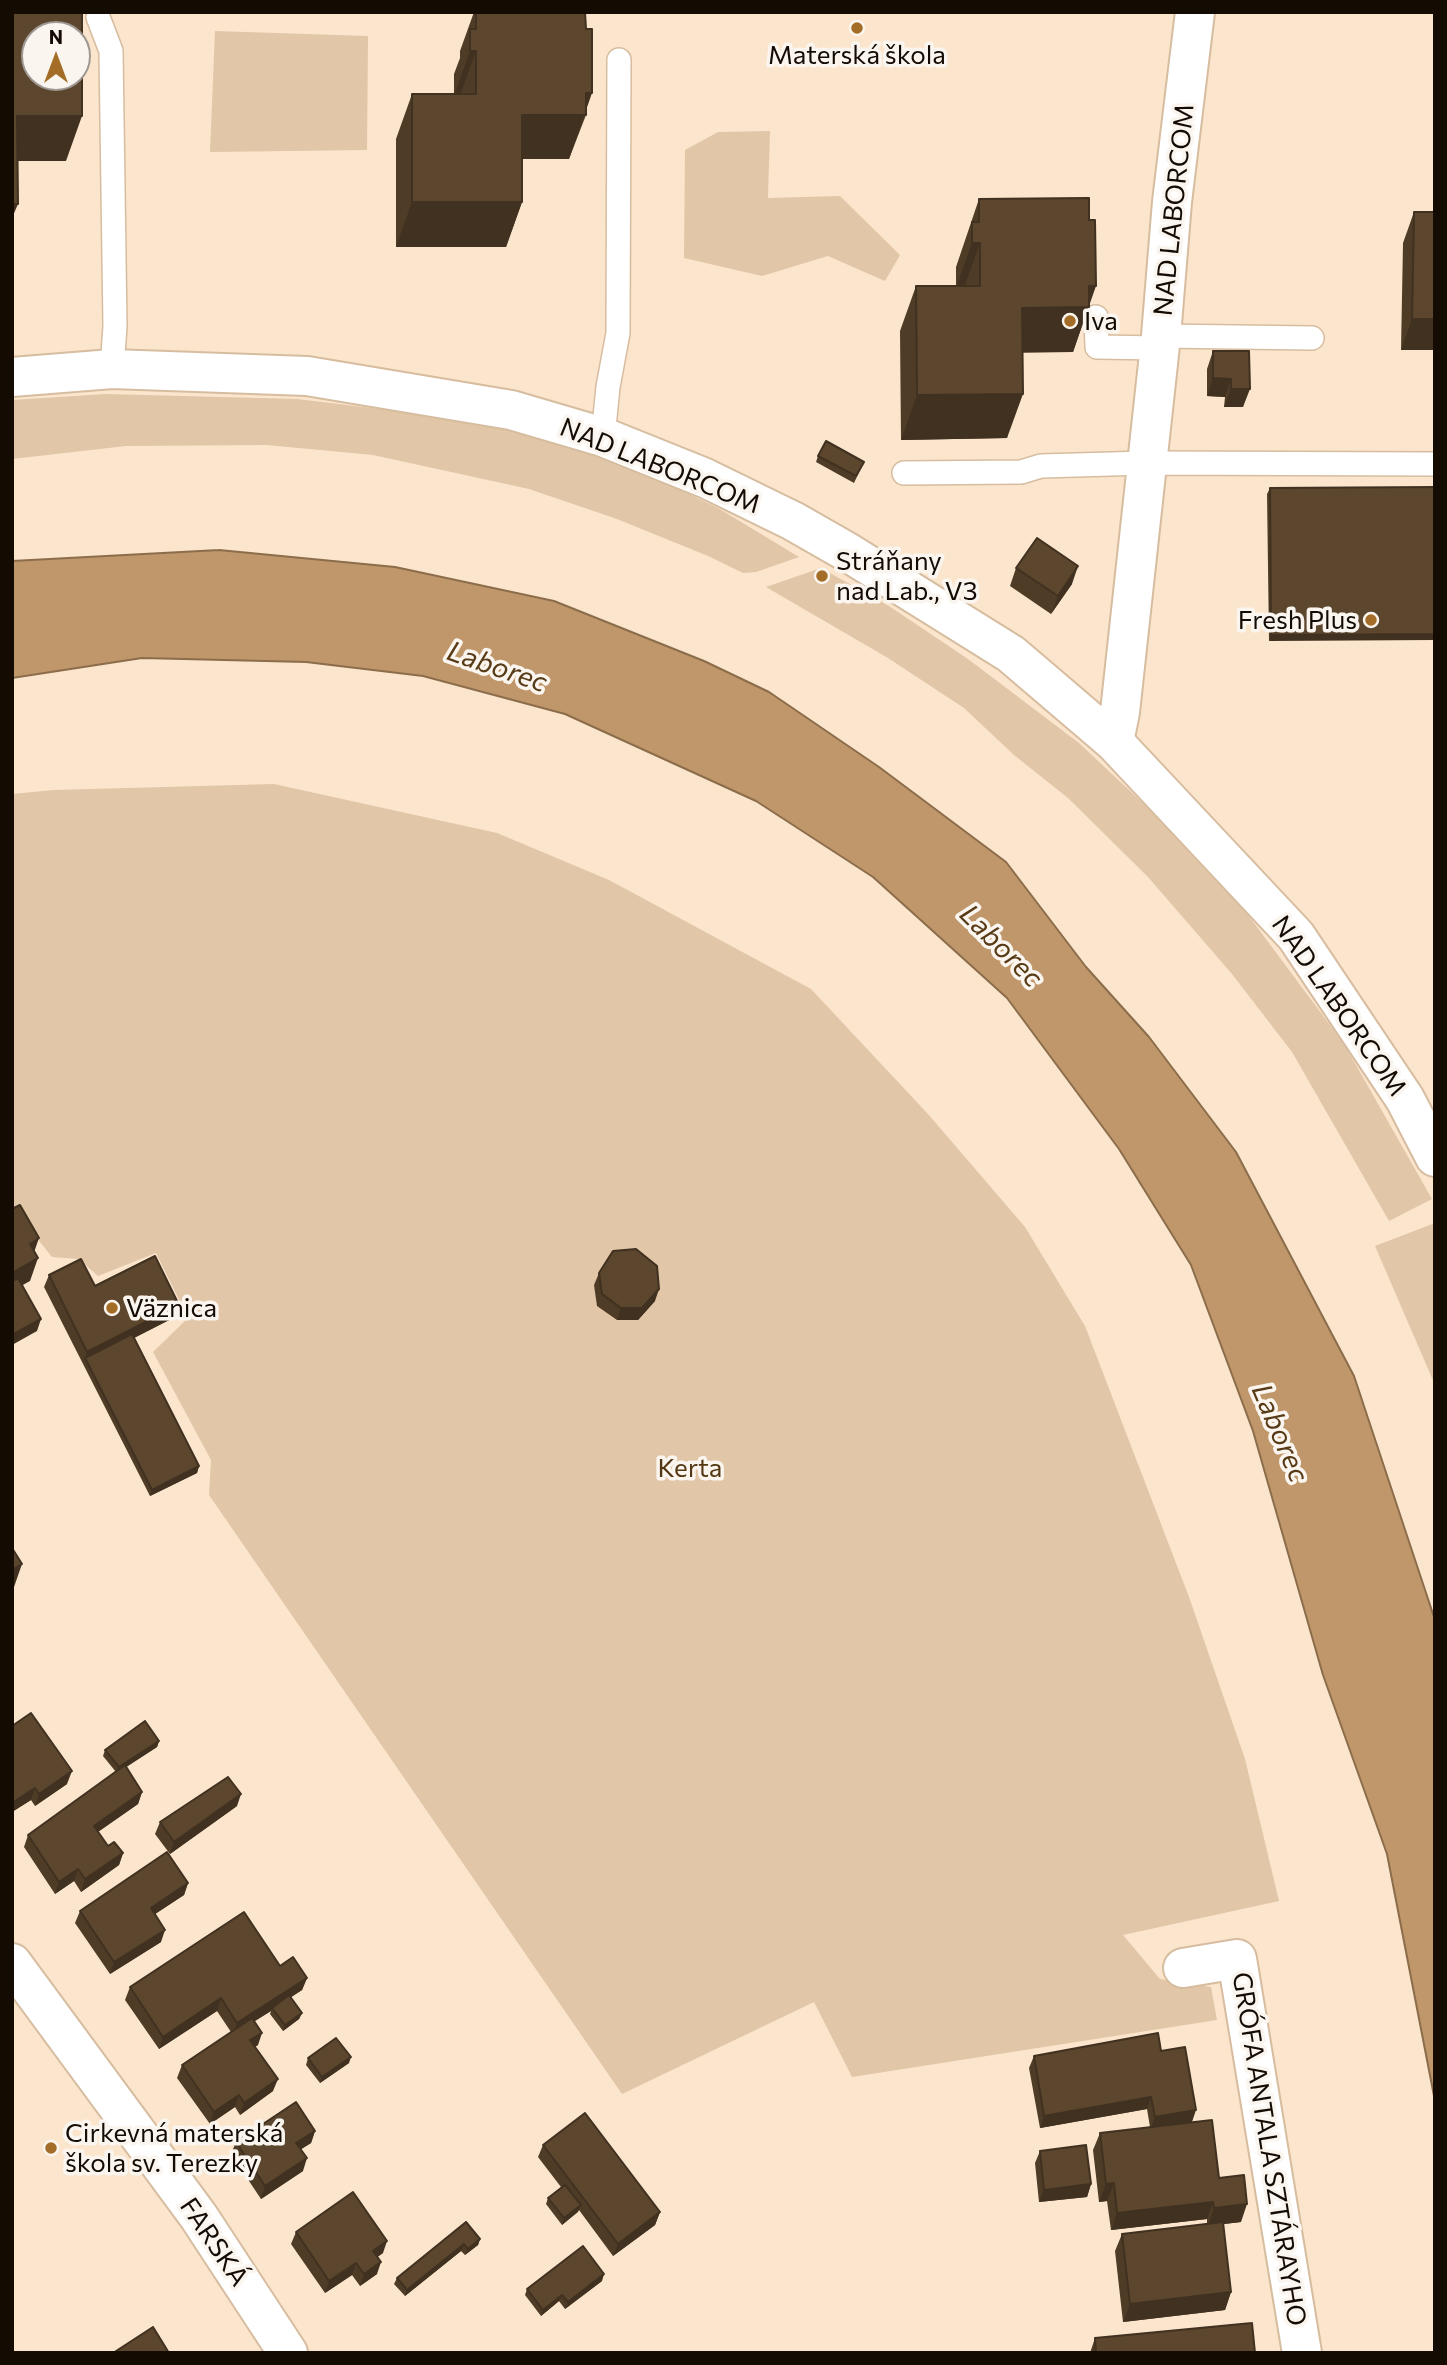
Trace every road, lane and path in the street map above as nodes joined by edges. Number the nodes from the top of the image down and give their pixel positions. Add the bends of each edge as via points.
1 (1195, 12) edge
2 (99, 17) dead end
3 (619, 60) dead end
4 (1096, 317) edge
5 (1312, 338) dead end
6 (1161, 342) junction
7 (112, 369) junction
8 (12, 377) edge
9 (603, 437) junction
10 (1146, 463) junction
11 (1435, 464) edge
12 (904, 473) dead end
13 (1114, 742) junction
14 (1435, 1157) edge
15 (12, 1963) edge
16 (1183, 1968) dead end
17 (288, 2353) edge
18 (1302, 2353) edge

1 - 6 street, NAD LABORCOM
2 - 7 lane via 111,51
3 - 9 lane via 618,333
4 - 6 lane via 1097,347
5 - 6 lane
6 - 10 street, NAD LABORCOM
7 - 8 street, NAD LABORCOM
7 - 9 street, NAD LABORCOM via 307,376 511,411
9 - 13 street, NAD LABORCOM via 705,478 826,539 1012,654
10 - 11 lane
10 - 12 lane via 1041,466 1021,472
10 - 13 street, NAD LABORCOM
13 - 14 street, NAD LABORCOM via 1296,936 1405,1099
15 - 17 street, FARSKÁ via 199,2217
16 - 18 street, GRÓFA ANTALA SZTÁRAYHO via 1237,1959

